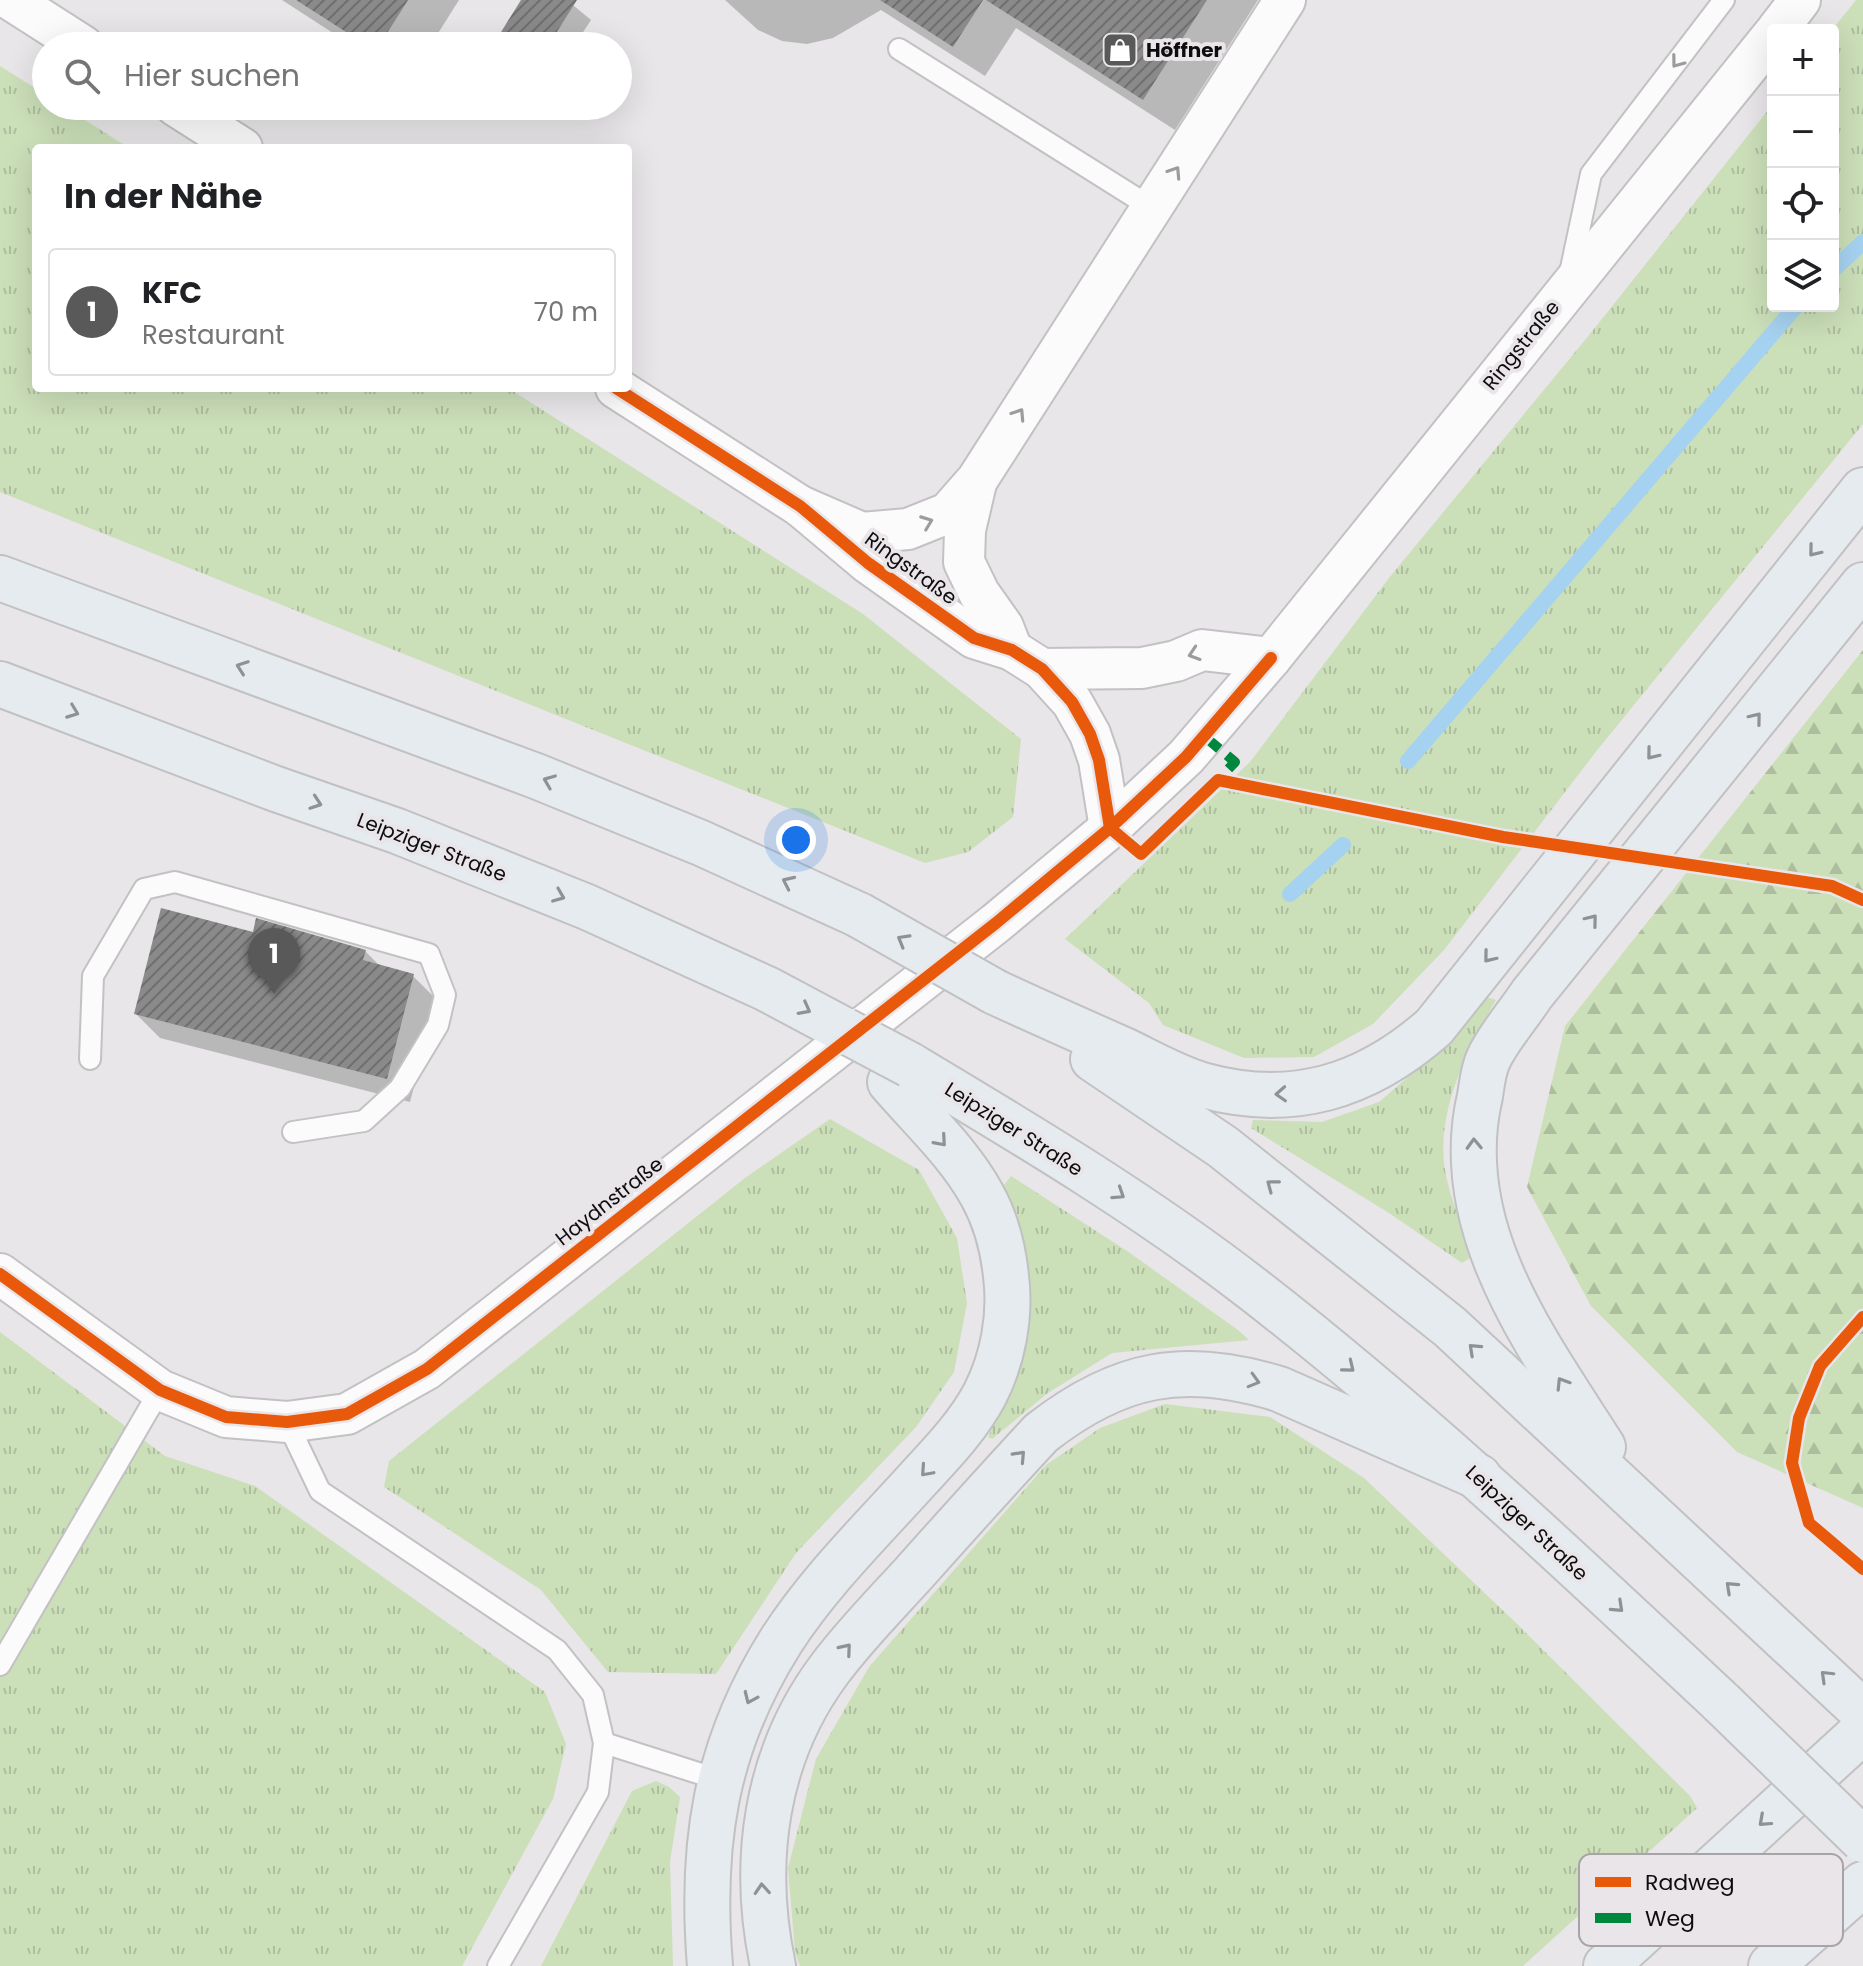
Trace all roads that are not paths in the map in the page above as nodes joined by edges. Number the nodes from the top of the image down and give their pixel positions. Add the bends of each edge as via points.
1 (11, 0) edge
2 (1285, 0) edge
3 (1724, 0) edge
4 (1800, 0) edge
5 (1781, 24) edge
6 (61, 32) edge
7 (1767, 42) edge
8 (899, 49) dead end
9 (198, 120) edge
10 (236, 144) edge
11 (1152, 208) junction
12 (1566, 289) junction
13 (622, 392) edge
14 (977, 480) junction
15 (1863, 490) edge
16 (800, 506) junction
17 (0, 578) edge
18 (1863, 585) edge
19 (1271, 658) junction
20 (1027, 660) junction
21 (0, 684) edge
22 (1186, 757) joint
23 (1110, 828) junction
24 (995, 992) junction
25 (90, 1059) dead end
26 (900, 1074) junction
27 (293, 1132) dead end
28 (0, 1274) edge
29 (160, 1390) junction
30 (287, 1422) junction
31 (1479, 1477) junction
32 (1634, 1496) junction
33 (0, 1665) edge
34 (1863, 1712) edge
35 (1863, 1731) edge
36 (604, 1743) junction
37 (720, 1780) junction
38 (1863, 1840) edge
39 (1728, 1854) edge
40 (1863, 1884) edge
41 (1843, 1902) edge
42 (1628, 1946) edge
43 (1793, 1946) edge
44 (498, 1966) edge
45 (710, 1966) edge
46 (773, 1966) edge
47 (1606, 1966) edge
48 (1771, 1966) edge

1 - 6 street
11 -> 2 street, Ringstraße
3 -> 12 lane via 1591,174
4 - 5 street, Ringstraße
7 - 12 street, Ringstraße
8 - 11 lane
9 - 10 street
14 -> 11 street, Ringstraße
12 - 19 street, Ringstraße
13 - 16 street, Ringstraße
16 -> 14 street, Ringstraße via 862,533 908,529 948,513
14 - 20 street, Ringstraße via 965,530 964,562 979,593
15 -> 24 highway via 1434,1027 1379,1068 1314,1092 1237,1093 1199,1084
16 - 20 street, Ringstraße via 868,563 974,638
24 -> 17 highway, bridge via 859,915 701,843 536,776
32 -> 18 highway via 1521,1317 1495,1258 1475,1195 1473,1124 1488,1060 1532,994
19 -> 20 street, Ringstraße via 1202,650 1142,668
19 - 22 street, Ringstraße
20 - 23 street, Ringstraße via 1072,702 1090,734
21 -> 26 highway, Leipziger Straße via 587,907 844,1030
22 - 23 street, Haydnstraße
23 - 30 street, Haydnstraße via 427,1369 347,1414
32 -> 24 highway via 1450,1327 1313,1216 1223,1147
25 - 27 lane via 93,976 144,889 175,882 429,954 445,995 438,1025 400,1088 364,1121
26 -> 31 highway, Leipziger Straße via 1131,1202 1253,1289
26 -> 37 highway via 967,1170 996,1225 1007,1287 999,1358 968,1423 831,1575 783,1639 736,1730
28 - 29 street, Haydnstraße
29 - 30 street, Haydnstraße via 226,1417
29 - 33 lane
30 - 36 lane via 320,1491 557,1650 593,1695
31 -> 38 highway, Leipziger Straße, bridge
46 -> 31 highway via 761,1874 766,1821 801,1718 828,1671 863,1629 1041,1433 1070,1410 1102,1392 1172,1374 1245,1378
34 -> 32 highway
35 -> 39 highway
36 - 37 lane
36 - 44 lane via 598,1792
37 - 45 highway via 706,1876
40 - 41 highway
42 -> 47 highway
43 - 48 highway

